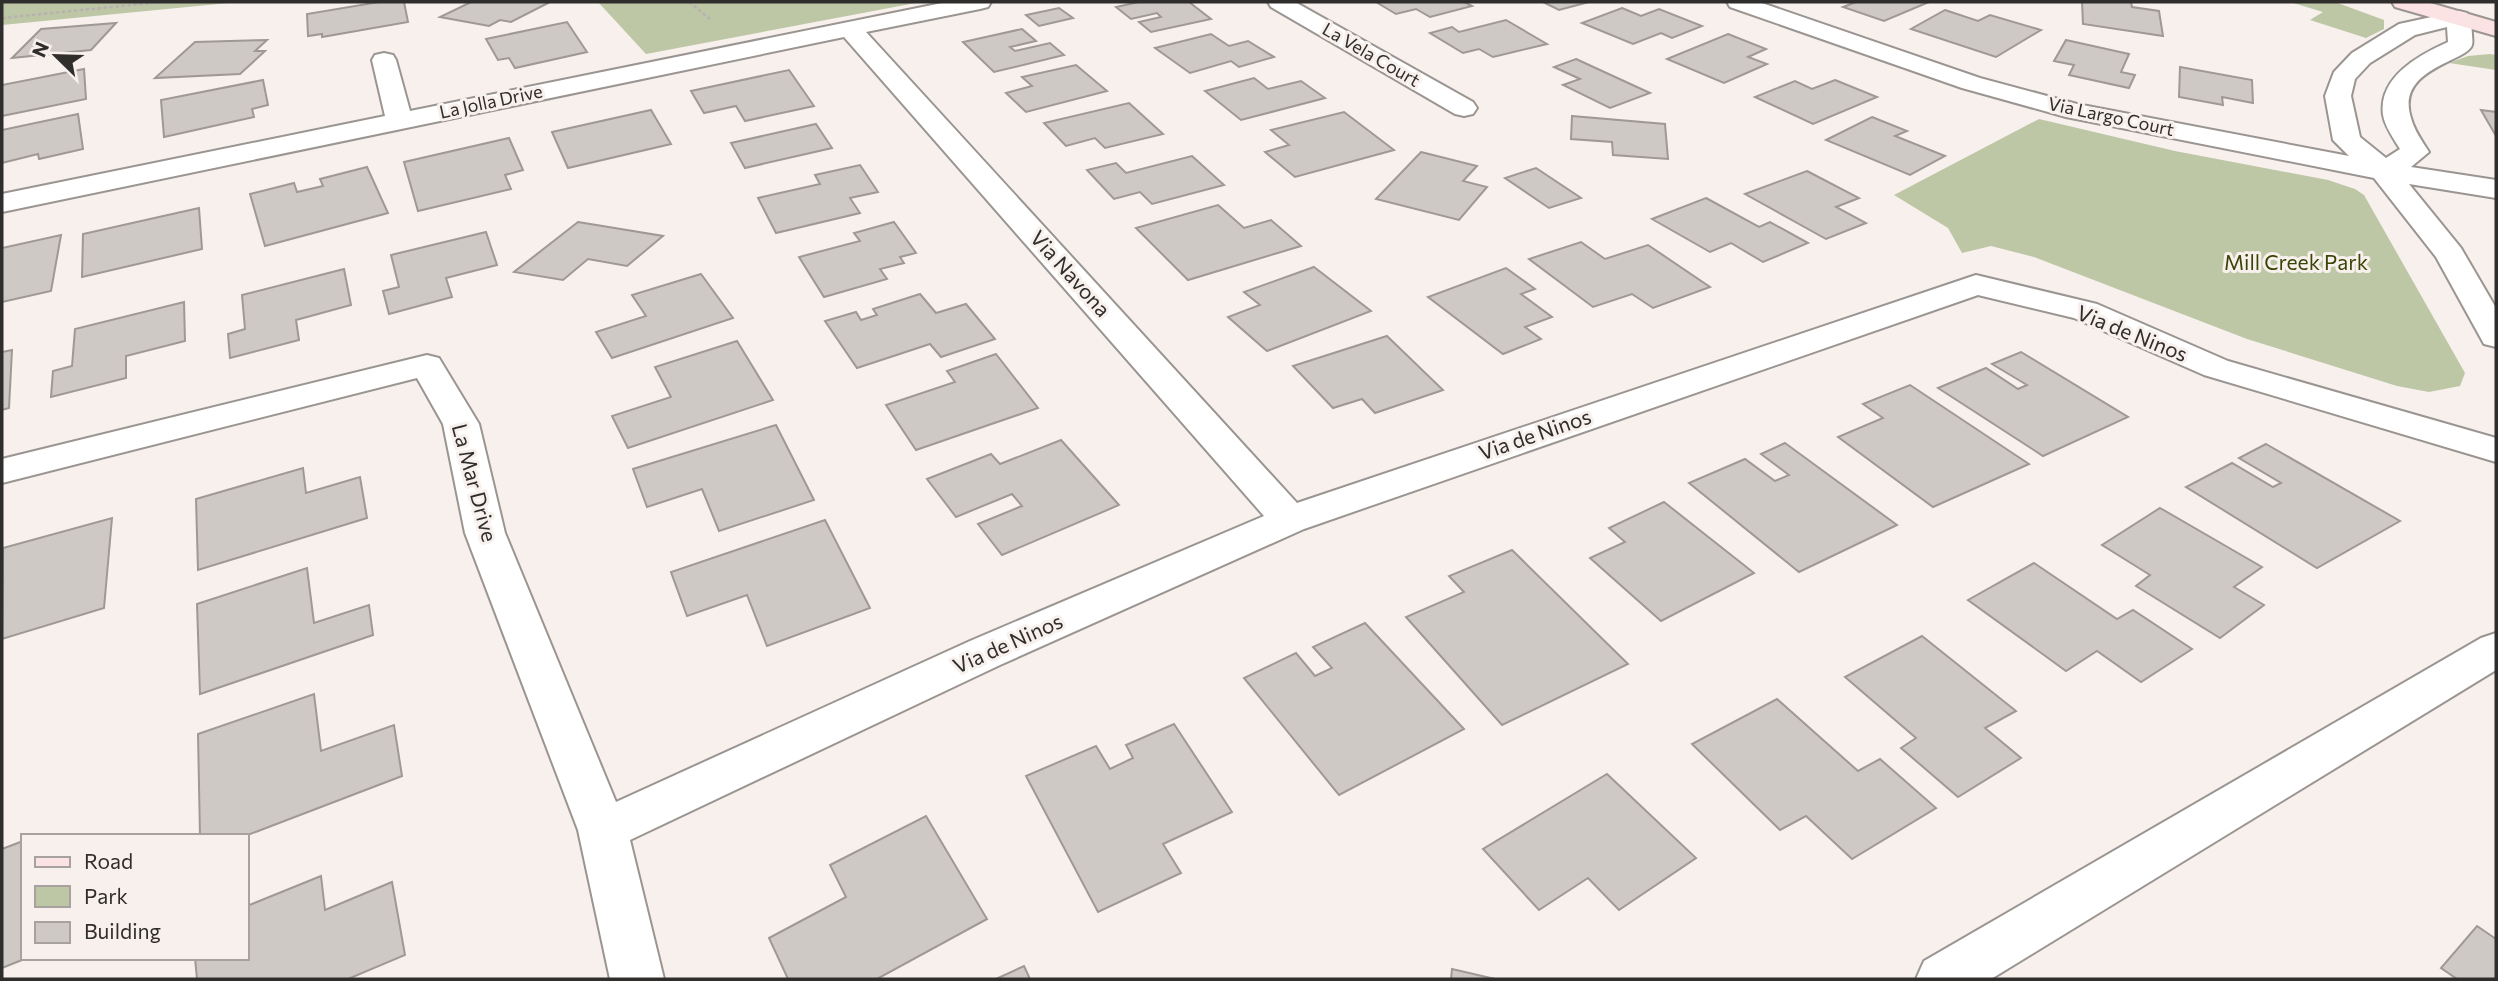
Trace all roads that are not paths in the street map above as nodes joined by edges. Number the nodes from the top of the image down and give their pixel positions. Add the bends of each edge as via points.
1 (980, 2) edge
2 (1279, 2) edge
3 (1738, 2) edge
4 (2403, 2) edge
5 (2459, 18) junction
6 (850, 29) junction
7 (2496, 29) edge
8 (384, 60) dead end
9 (1464, 108) dead end
10 (399, 121) junction
11 (2384, 171) junction
12 (2496, 189) edge
13 (2, 203) edge
14 (2496, 337) edge
15 (2496, 450) edge
16 (2, 471) edge
17 (1290, 520) junction
18 (2496, 649) edge
19 (603, 830) junction
20 (637, 979) edge
21 (1943, 979) edge

1 - 6 street, La Jolla Drive
2 - 9 street, La Vela Court
3 - 11 street, Via Largo Court via 1971,83 2062,107
4 - 5 main road
5 - 7 main road
5 - 11 street via 2460,46 2421,65 2398,88 2396,114 2415,152
5 - 11 street via 2407,29 2361,58 2343,77 2338,96 2347,140
6 - 10 street, La Jolla Drive
6 - 17 street, Via Navona
8 - 10 street
10 - 13 street, La Jolla Drive
11 - 12 street, Via Largo Court
11 - 14 street via 2450,255
15 - 17 street, Via de Ninos via 2216,368 2085,312 1976,285
16 - 19 street, La Mar Drive via 427,365 461,424 485,533
17 - 19 street, Via de Ninos via 985,653
18 - 21 street
19 - 20 street, La Mar Drive

